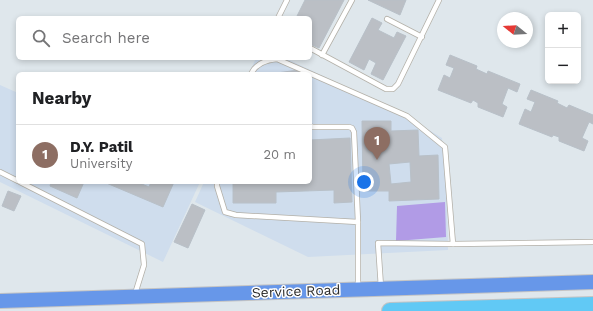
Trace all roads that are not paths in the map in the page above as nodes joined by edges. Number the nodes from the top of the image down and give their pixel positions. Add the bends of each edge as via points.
1 (286, 0) edge
2 (352, 0) edge
3 (439, 0) edge
4 (279, 16) edge
5 (387, 19) dead end
6 (422, 37) junction
7 (312, 49) edge
8 (322, 55) junction
9 (266, 60) edge
10 (278, 60) edge
11 (253, 72) edge
12 (306, 72) edge
13 (312, 75) edge
14 (312, 127) edge
15 (0, 172) edge
16 (16, 180) edge
17 (23, 184) edge
18 (217, 184) edge
19 (358, 222) junction
20 (593, 242) edge
21 (453, 244) junction
22 (593, 282) edge
23 (381, 288) junction
24 (358, 289) junction
25 (134, 296) junction
26 (0, 301) edge
27 (593, 305) edge
28 (390, 311) edge

1 - 4 lane
2 - 8 lane
3 - 6 lane
5 - 6 lane
6 - 8 lane via 393,89 386,89
7 - 8 lane
9 - 11 lane
10 - 12 lane
13 - 21 lane via 407,116 445,147
14 - 19 lane via 341,126 352,128 354,132
15 - 16 lane
17 - 25 lane via 142,244 144,265
18 - 19 lane via 225,212 236,215
19 - 24 lane
20 - 21 lane
21 - 23 lane via 378,243
22 - 23 main road, Service Road
23 - 24 main road, Service Road
24 - 25 main road, Service Road
25 - 26 main road, Service Road
27 - 28 highway

